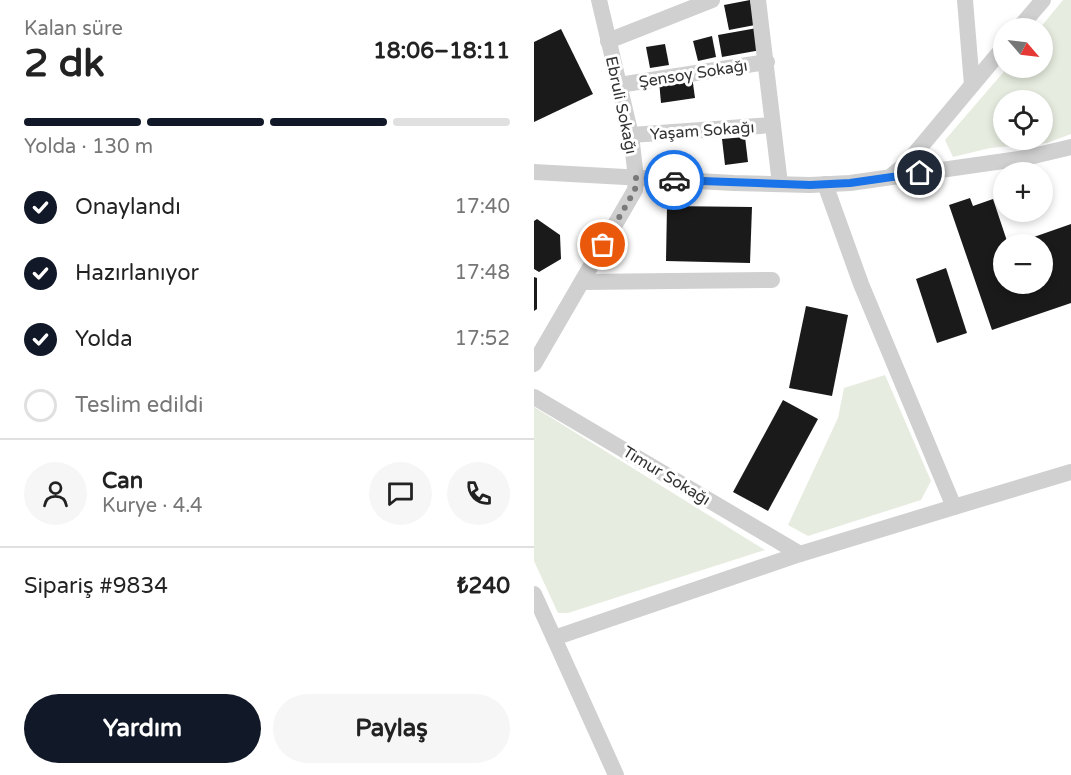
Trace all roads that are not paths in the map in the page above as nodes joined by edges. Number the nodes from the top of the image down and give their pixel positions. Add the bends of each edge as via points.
1 (599, 0) edge
2 (712, 0) edge
3 (758, 0) edge
4 (966, 0) edge
5 (1042, 0) edge
6 (1027, 18) edge
7 (608, 41) junction
8 (993, 60) edge
9 (767, 62) junction
10 (619, 85) junction
11 (972, 85) junction
12 (773, 125) junction
13 (631, 135) junction
14 (1071, 147) edge
15 (534, 172) edge
16 (890, 177) junction
17 (636, 178) junction
18 (780, 184) junction
19 (825, 184) junction
20 (772, 280) dead end
21 (582, 282) junction
22 (534, 364) edge
23 (534, 397) edge
24 (1071, 472) edge
25 (954, 507) junction
26 (800, 554) junction
27 (534, 594) edge
28 (554, 638) junction
29 (616, 775) edge

1 - 7 street, Ebruli Sokağı
2 - 7 street
3 - 9 street
4 - 11 street
5 - 6 street
7 - 10 street, Ebruli Sokağı
8 - 11 street
9 - 10 street, Şensoy Sokağı
9 - 12 street
10 - 13 street, Ebruli Sokağı
11 - 16 street via 907,163
12 - 13 street, Yaşam Sokağı
12 - 18 street
13 - 17 street, Ebruli Sokağı
14 - 16 street via 1025,158
15 - 17 street
16 - 19 street
17 - 18 street
17 - 21 street, Ebruli Sokağı via 635,190
18 - 19 street
19 - 25 street via 861,284
20 - 21 street
21 - 22 street, Ebruli Sokağı
23 - 26 street, Timur Sokağı
24 - 25 street
25 - 26 street
26 - 28 street
27 - 28 street
28 - 29 street

